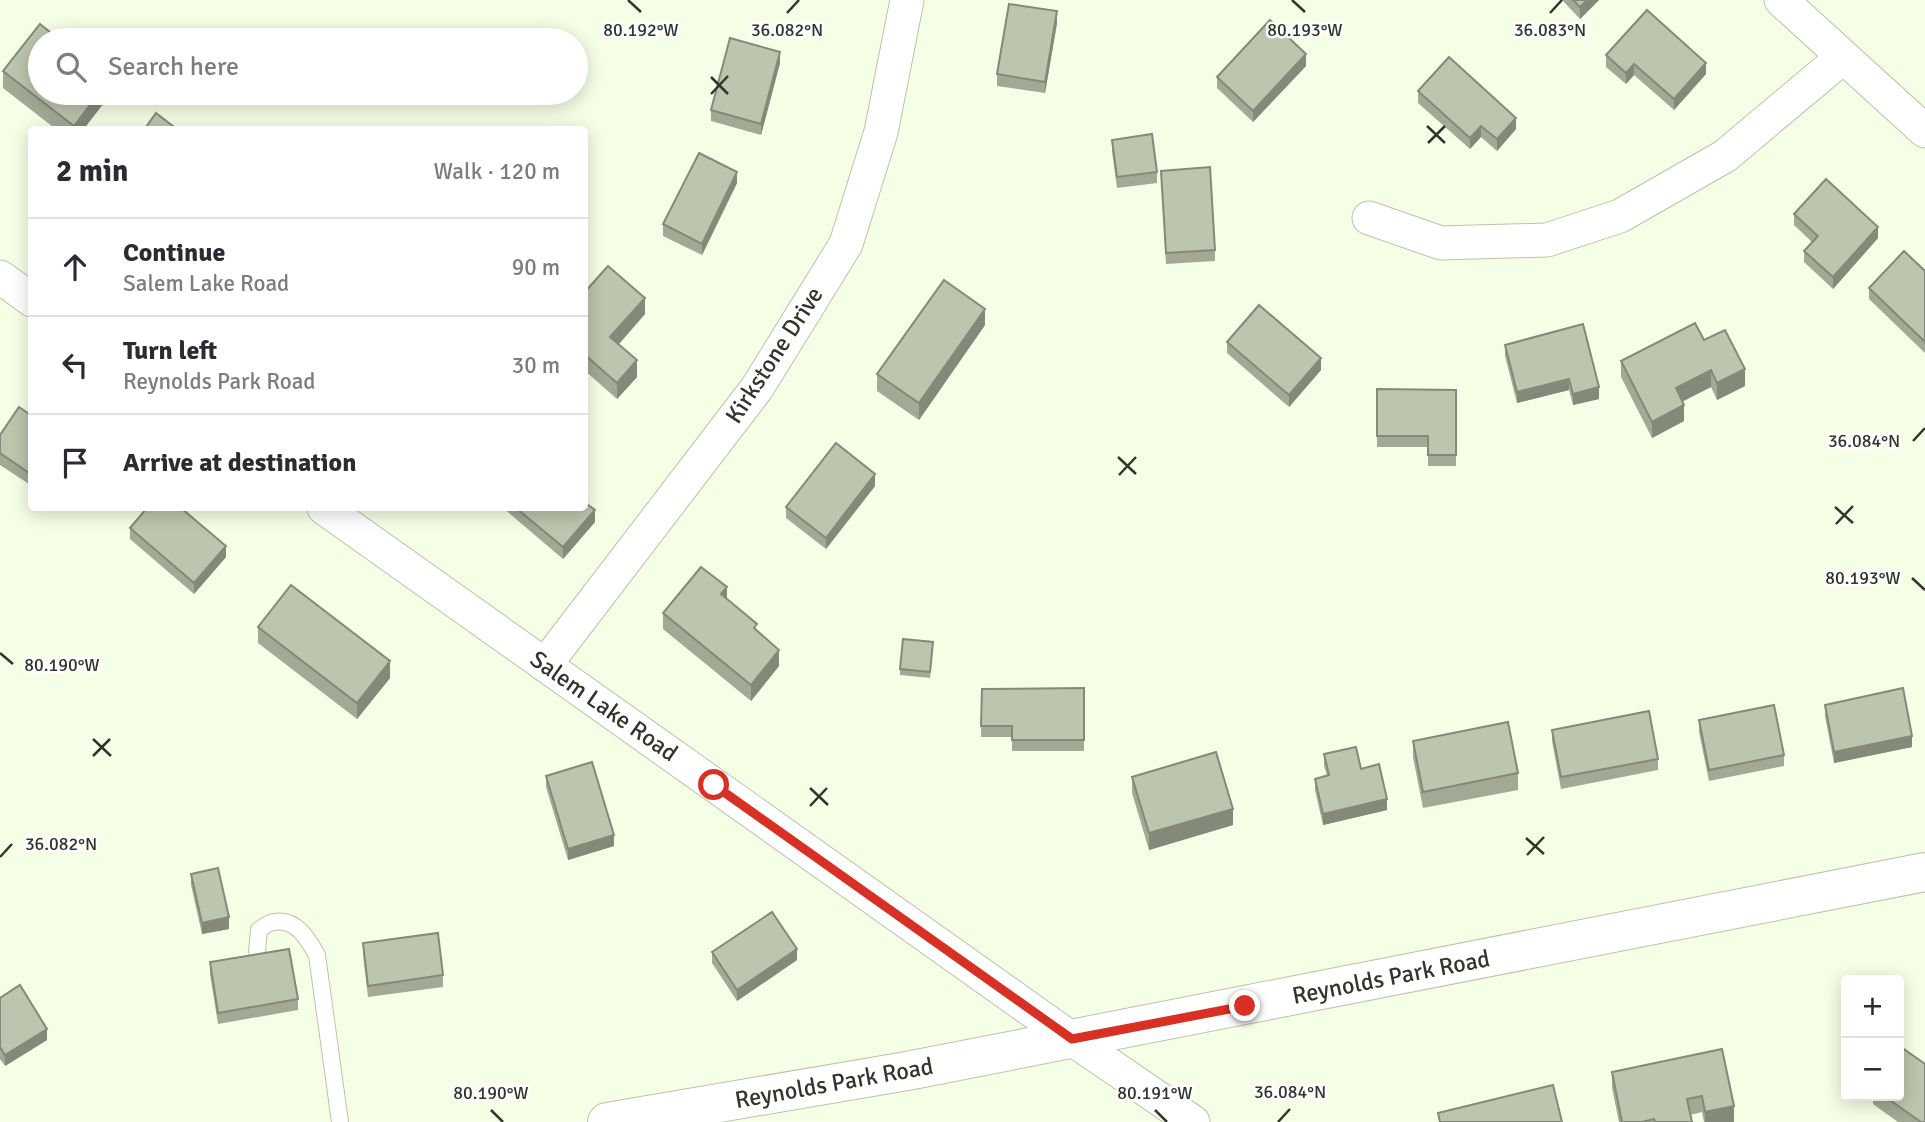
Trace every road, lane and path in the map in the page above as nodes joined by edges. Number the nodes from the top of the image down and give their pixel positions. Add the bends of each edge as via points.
1 (906, 0) edge
2 (1781, 0) edge
3 (1843, 57) junction
4 (1925, 131) edge
5 (1369, 218) dead end
6 (0, 277) edge
7 (28, 296) edge
8 (328, 511) edge
9 (545, 664) junction
10 (1925, 872) edge
11 (257, 951) edge
12 (1072, 1039) junction
13 (340, 1122) edge
14 (607, 1122) edge
15 (1193, 1122) edge

1 - 9 street, Kirkstone Drive via 881,132 846,244 757,388
2 - 3 street
3 - 4 street
3 - 5 street via 1725,156 1620,216 1547,240 1441,243
6 - 7 street
8 - 9 street, Salem Lake Road
9 - 12 street, Salem Lake Road
10 - 12 main road, Reynolds Park Road
11 - 13 lane via 258,930 274,922 294,925 317,956
12 - 14 main road, Reynolds Park Road
12 - 15 street, Salem Lake Road

